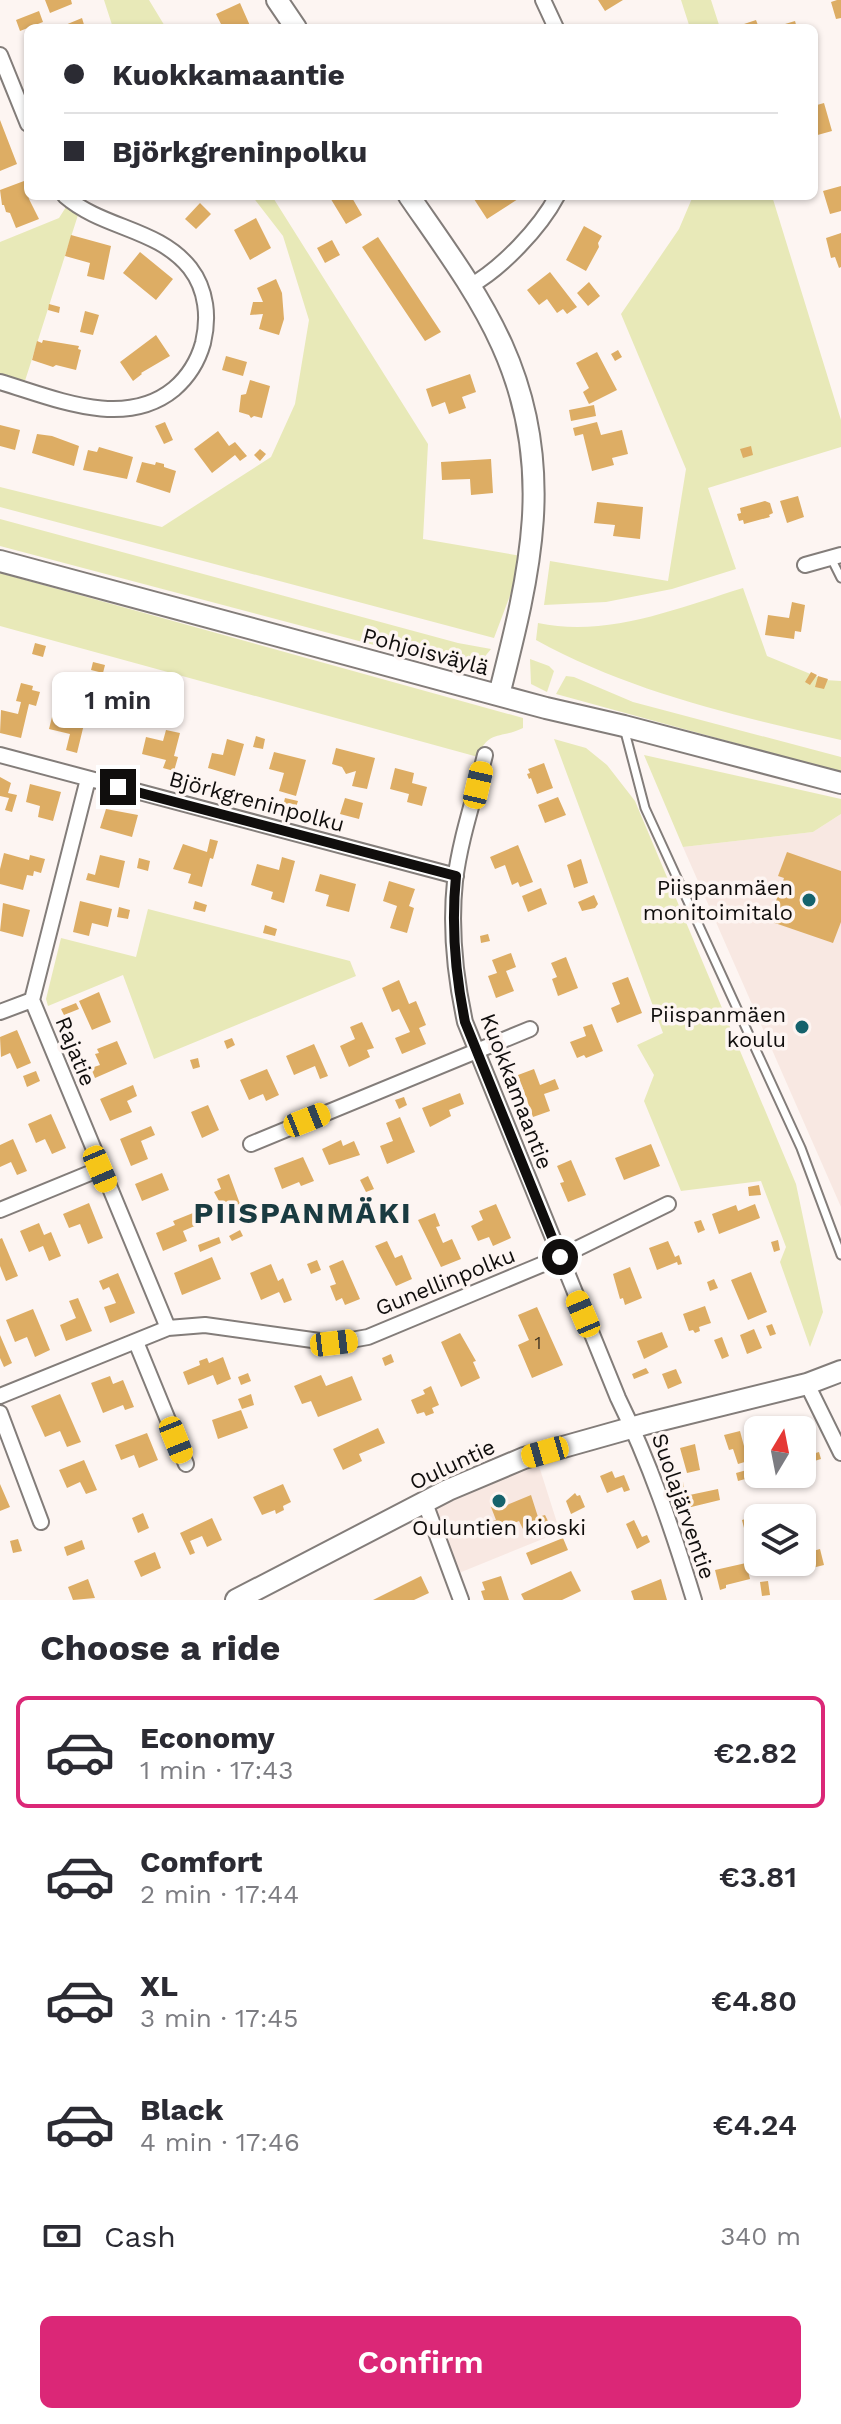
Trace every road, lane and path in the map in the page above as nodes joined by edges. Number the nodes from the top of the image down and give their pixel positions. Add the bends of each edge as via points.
1 (277, 0) edge
2 (543, 0) edge
3 (293, 24) edge
4 (554, 24) edge
5 (0, 55) edge
6 (24, 114) edge
7 (71, 200) edge
8 (412, 200) edge
9 (555, 200) edge
10 (470, 286) junction
11 (0, 382) edge
12 (836, 556) edge
13 (0, 561) edge
14 (805, 565) dead end
15 (841, 578) edge
16 (499, 695) junction
17 (624, 726) junction
18 (0, 755) edge
19 (485, 755) dead end
20 (88, 779) junction
21 (841, 783) edge
22 (456, 876) junction
23 (32, 1000) junction
24 (0, 1012) edge
25 (530, 1029) dead end
26 (477, 1051) junction
27 (251, 1144) dead end
28 (100, 1169) junction
29 (668, 1204) dead end
30 (0, 1210) edge
31 (841, 1255) edge
32 (560, 1257) junction
33 (168, 1328) junction
34 (136, 1342) junction
35 (841, 1371) edge
36 (807, 1384) junction
37 (0, 1396) edge
38 (0, 1413) edge
39 (633, 1427) junction
40 (841, 1453) edge
41 (186, 1464) dead end
42 (425, 1503) junction
43 (41, 1522) dead end
44 (236, 1600) edge
45 (461, 1600) edge
46 (694, 1600) edge

1 - 3 main road
2 - 4 street
5 - 6 street
7 - 11 street via 90,214 170,248 189,266 199,281 207,318 200,354 178,386 139,409 88,407
8 - 10 main road
9 - 10 street via 526,239
10 - 16 main road via 515,376 532,450 530,559
12 - 14 street
12 - 15 lane
13 - 16 main road, Pohjoisväylä
16 - 17 main road, Pohjoisväylä
17 - 21 main road, Pohjoisväylä
17 - 31 lane via 645,808 801,1148
18 - 20 street, Björkgreninpolku
19 - 22 street, Kuokkamaantie
20 - 22 street, Björkgreninpolku
20 - 23 street, Rajatie
22 - 26 street, Kuokkamaantie via 456,982
23 - 24 street
23 - 28 street, Rajatie
25 - 26 street
26 - 27 street
26 - 32 street, Kuokkamaantie
28 - 30 street
28 - 33 street, Rajatie
29 - 32 street, Gunellinpolku
32 - 33 street, Gunellinpolku via 352,1341 310,1342 205,1325
32 - 39 street, Kuokkamaantie
33 - 34 street, Gunellinpolku
34 - 37 street, Gunellinpolku
34 - 41 street
35 - 36 main road, Ouluntie
36 - 39 main road, Ouluntie
36 - 40 street
38 - 43 street
39 - 42 main road, Ouluntie via 488,1471
39 - 46 street, Suolajärventie
42 - 44 main road, Ouluntie
42 - 45 street

